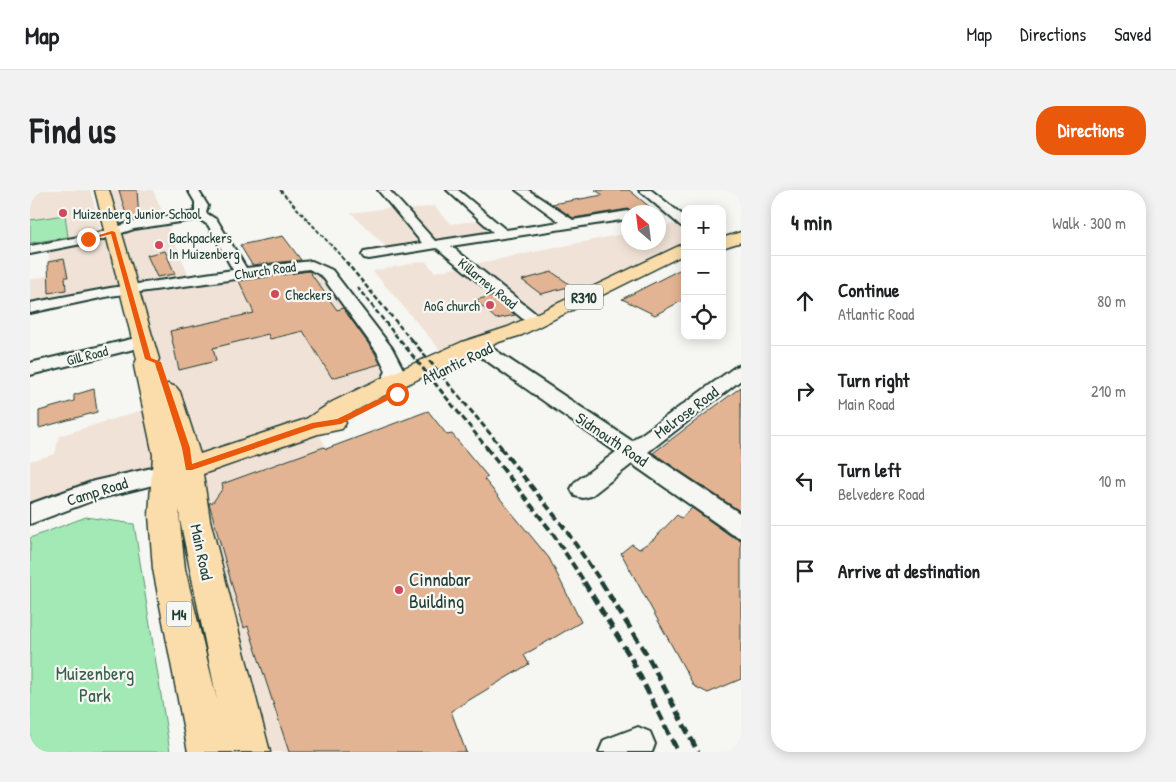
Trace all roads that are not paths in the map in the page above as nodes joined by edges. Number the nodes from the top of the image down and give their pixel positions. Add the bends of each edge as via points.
1 (102, 190) edge
2 (193, 190) edge
3 (382, 190) edge
4 (452, 190) edge
5 (521, 190) edge
6 (644, 190) edge
7 (668, 209) joint
8 (199, 214) junction
9 (621, 216) edge
10 (681, 219) edge
11 (571, 224) junction
12 (112, 232) junction
13 (504, 234) junction
14 (436, 245) junction
15 (30, 250) edge
16 (681, 250) edge
17 (369, 255) dead end
18 (681, 257) edge
19 (654, 263) junction
20 (242, 274) junction
21 (129, 290) junction
22 (30, 308) edge
23 (535, 322) junction
24 (515, 331) junction
25 (146, 350) junction
26 (483, 350) junction
27 (30, 369) edge
28 (741, 372) edge
29 (389, 384) junction
30 (314, 425) junction
31 (632, 452) junction
32 (177, 471) junction
33 (583, 488) dead end
34 (30, 514) edge
35 (741, 527) edge
36 (209, 752) edge
37 (249, 752) edge

1 - 12 main road, Main Road / M4
2 - 8 street via 203,205
3 - 14 street, Killarney Road
4 - 13 street
5 - 11 street
6 - 7 street
7 - 10 street
8 - 12 street
8 - 20 street via 212,223
9 - 11 street
11 - 13 street
12 - 15 street
12 - 21 main road, Main Road / M4
13 - 14 street
14 - 17 street
14 - 23 street, Killarney Road
16 - 19 main road, R310
18 - 19 main road, R310
19 - 23 main road, Atlantic Road / R310
20 - 21 street, Church Road
20 - 29 street, Church Road via 303,265 324,270 390,357 395,371
21 - 22 street, Church Road
21 - 25 main road, Main Road / M4
23 - 24 main road, Atlantic Road / R310
24 - 26 main road, Atlantic Road / R310
24 - 29 main road, Atlantic Road / R310 via 492,336
25 - 27 street, Gill Road
25 - 32 main road, Main Road / M4 via 145,366 166,455
26 - 30 main road, Atlantic Road / R310 via 338,422
26 - 31 street, Sidmouth Road
28 - 31 street, Melrose Road
29 - 30 main road, Atlantic Road / R310
30 - 32 main road, Atlantic Road / R310
31 - 33 street, Melrose Road
31 - 35 street, Sidmouth Road
32 - 34 street, Camp Road via 94,490
32 - 36 main road, Main Road / M4 via 164,515 169,568
32 - 37 main road, Main Road / M4 via 195,520

